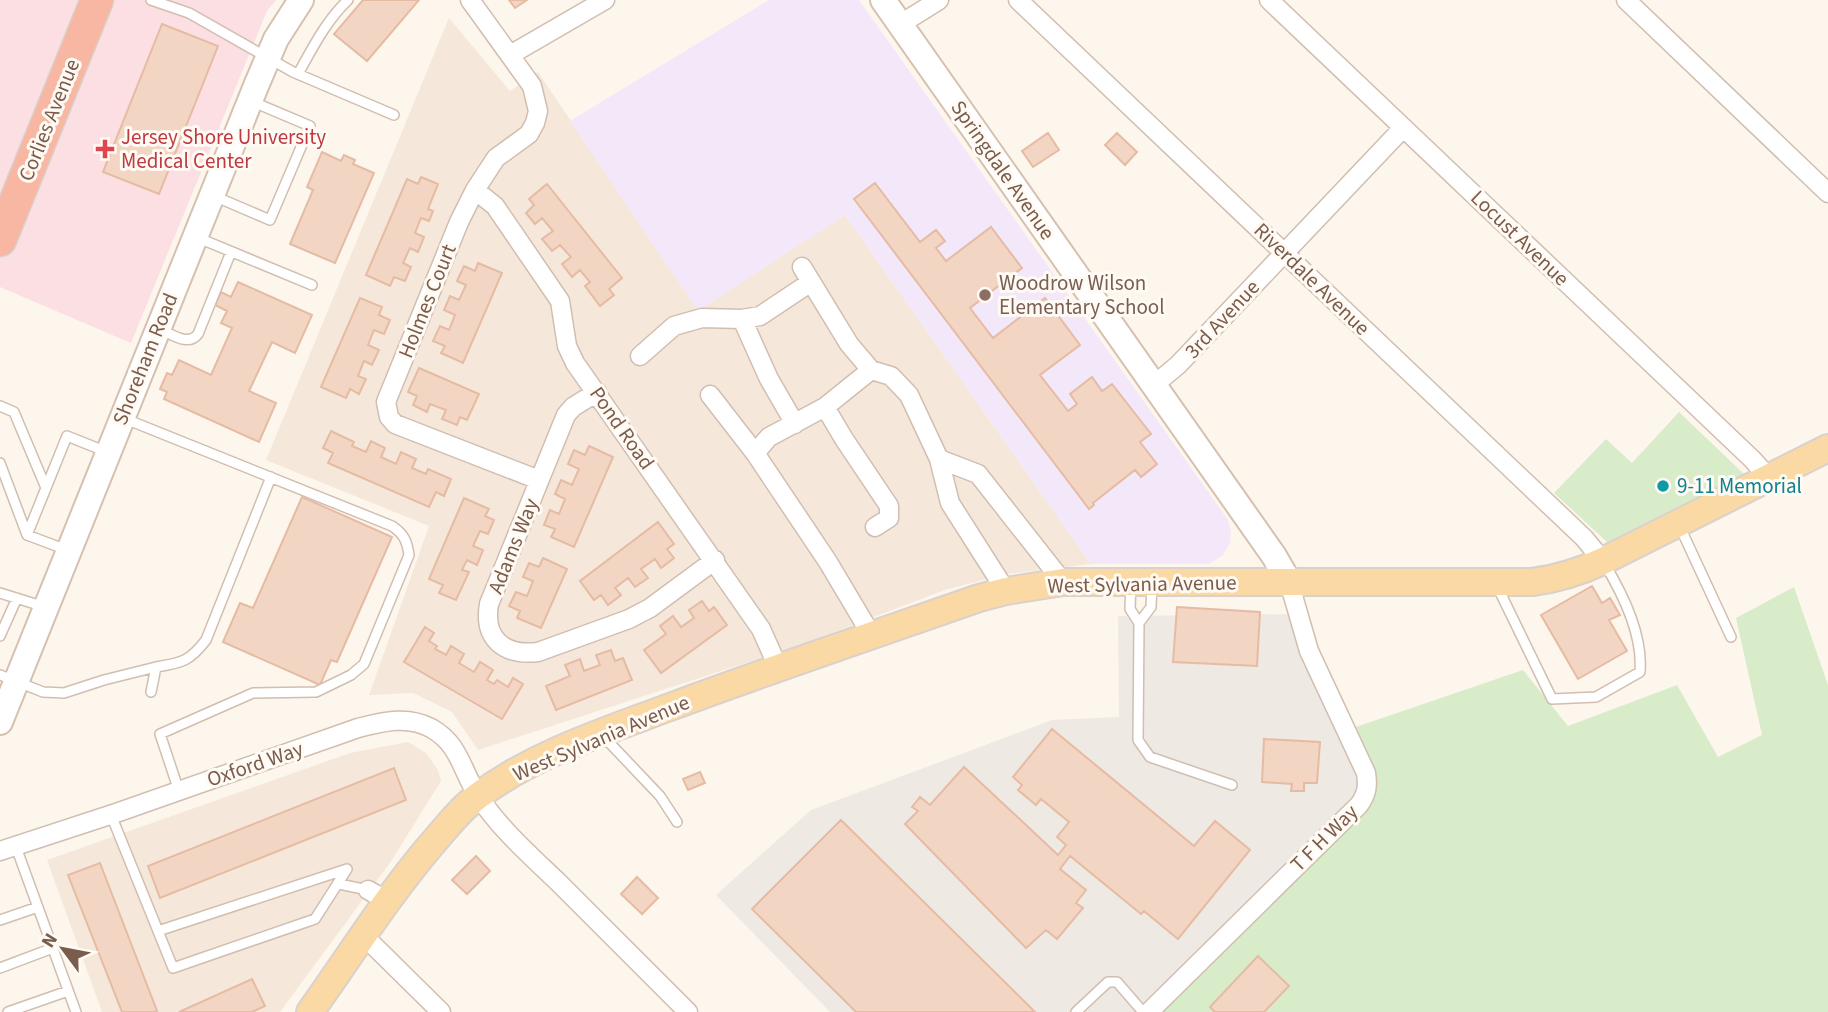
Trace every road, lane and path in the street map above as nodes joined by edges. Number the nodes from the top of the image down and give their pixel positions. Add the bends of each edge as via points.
1 (151, 0) edge
2 (301, 0) edge
3 (348, 0) edge
4 (470, 0) edge
5 (605, 0) edge
6 (883, 0) edge
7 (939, 0) edge
8 (1018, 0) edge
9 (1269, 0) edge
10 (1626, 0) edge
11 (90, 8) edge
12 (899, 25) junction
13 (510, 55) junction
14 (268, 58) junction
15 (298, 74) junction
16 (250, 100) junction
17 (394, 115) dead end
18 (1403, 128) junction
19 (475, 190) junction
20 (1828, 193) edge
21 (211, 195) junction
22 (194, 236) junction
23 (0, 240) edge
24 (231, 252) junction
25 (1284, 253) junction
26 (312, 285) dead end
27 (742, 319) junction
28 (157, 328) junction
29 (640, 356) dead end
30 (871, 370) junction
31 (1154, 384) junction
32 (597, 392) junction
33 (710, 395) dead end
34 (0, 406) edge
35 (824, 407) junction
36 (121, 418) junction
37 (795, 424) junction
38 (1828, 448) edge
39 (107, 452) junction
40 (755, 453) junction
41 (939, 460) junction
42 (0, 463) edge
43 (271, 477) junction
44 (1769, 478) junction
45 (540, 480) junction
46 (46, 488) junction
47 (1678, 524) junction
48 (875, 527) dead end
49 (27, 535) junction
50 (69, 550) junction
51 (715, 560) junction
52 (1603, 561) junction
53 (1142, 581) junction
54 (1495, 581) junction
55 (1063, 582) junction
56 (1289, 582) junction
57 (1006, 590) junction
58 (0, 593) edge
59 (16, 598) junction
60 (47, 608) junction
61 (1139, 624) junction
62 (0, 636) edge
63 (872, 636) junction
64 (1731, 638) dead end
65 (156, 667) junction
66 (778, 667) junction
67 (8, 679) edge
68 (151, 692) dead end
69 (0, 722) edge
70 (601, 734) junction
71 (1231, 785) dead end
72 (179, 791) junction
73 (478, 796) junction
74 (111, 815) junction
75 (677, 822) dead end
76 (8, 849) edge
77 (339, 884) junction
78 (377, 895) junction
79 (38, 907) junction
80 (0, 919) edge
81 (158, 931) junction
82 (364, 936) junction
83 (52, 948) junction
84 (0, 968) edge
85 (68, 991) junction
86 (8, 1012) edge
87 (76, 1012) edge
88 (310, 1012) edge
89 (441, 1012) edge
90 (688, 1012) edge
91 (1076, 1012) edge
92 (1143, 1012) edge
93 (1149, 1012) edge

1 - 14 lane via 174,6
2 - 14 street, Shoreham Road
3 - 15 lane via 319,36
4 - 13 street, Holmes Court
5 - 13 street
6 - 12 street, Springdale Avenue
7 - 12 street
8 - 25 street, Riverdale Avenue
9 - 18 street, Locust Avenue
10 - 20 street
11 - 23 highway, Corlies Avenue
12 - 31 street, Springdale Avenue
13 - 19 street, Holmes Court via 537,98 535,123 528,134 496,158
14 - 15 lane
14 - 16 street, Shoreham Road
15 - 17 lane
16 - 21 street, Shoreham Road
16 - 21 lane via 310,126 271,220
18 - 25 street, 3rd Avenue
18 - 44 street, Locust Avenue
19 - 32 street, Pond Road via 495,206 560,301 571,356
19 - 45 street, Holmes Court via 386,410 395,424
21 - 22 street, Shoreham Road
22 - 24 lane
22 - 28 street, Shoreham Road
24 - 26 lane
24 - 28 lane via 193,340
25 - 31 street, 3rd Avenue via 1178,365
25 - 52 street, Riverdale Avenue
27 - 29 street via 702,318 674,326
27 - 30 street via 760,316 807,274 849,344
27 - 37 street
28 - 36 street, Shoreham Road
30 - 35 street
30 - 41 street via 891,376 909,395
31 - 56 street, Springdale Avenue
32 - 45 street, Adams Way via 566,415
32 - 51 street, Pond Road
33 - 40 street
34 - 46 lane via 15,412
35 - 37 street
35 - 48 street via 890,506 889,518
36 - 39 street, Shoreham Road
36 - 43 lane
37 - 40 street via 769,437
38 - 44 main road, West Sylvania Avenue
39 - 46 lane via 66,436
39 - 50 street, Shoreham Road
40 - 63 street
41 - 55 street via 978,474
41 - 57 street via 950,503
42 - 49 lane
43 - 65 lane via 206,640 193,656
43 - 72 lane via 392,526 402,533 409,555 364,664 351,675 316,692 253,694 160,734
44 - 47 main road, West Sylvania Avenue
45 - 51 street, Adams Way via 489,604 489,628 494,638 513,652 538,652 629,619
46 - 49 lane
47 - 52 main road, West Sylvania Avenue
47 - 64 lane
49 - 50 lane
50 - 60 street, Shoreham Road
51 - 66 street, Pond Road via 761,629
52 - 54 main road, West Sylvania Avenue via 1553,579
52 - 54 lane via 1620,590 1641,653 1640,672 1596,697 1552,699
53 - 55 main road, West Sylvania Avenue
53 - 56 main road, West Sylvania Avenue
53 - 61 lane via 1130,609
53 - 61 lane via 1151,607
54 - 56 main road, West Sylvania Avenue
55 - 57 main road, West Sylvania Avenue
56 - 93 street, T F H Way via 1309,651 1366,773 1366,794
57 - 63 main road, West Sylvania Avenue
58 - 59 lane
59 - 60 lane
59 - 62 lane
60 - 67 street, Shoreham Road
61 - 71 lane via 1138,740 1142,749 1150,757
63 - 66 main road, West Sylvania Avenue
65 - 67 lane via 64,693 43,692
65 - 68 lane
66 - 70 main road, West Sylvania Avenue
67 - 69 street, Shoreham Road
70 - 73 main road, West Sylvania Avenue via 516,772
70 - 75 lane via 660,796
72 - 73 street, Oxford Way via 389,720 414,721 440,734 456,749
72 - 74 street, Oxford Way
73 - 78 main road, West Sylvania Avenue
73 - 90 street, Oxford Way via 514,839
74 - 76 street, Oxford Way
74 - 81 lane
76 - 79 lane
77 - 78 lane
77 - 81 lane via 347,869
77 - 81 lane via 315,919 173,968
78 - 82 main road, West Sylvania Avenue
79 - 80 lane
79 - 83 lane
82 - 88 main road, West Sylvania Avenue
82 - 89 street
83 - 84 lane
83 - 85 lane
85 - 86 lane
85 - 87 lane
91 - 92 lane via 1108,982 1117,982

